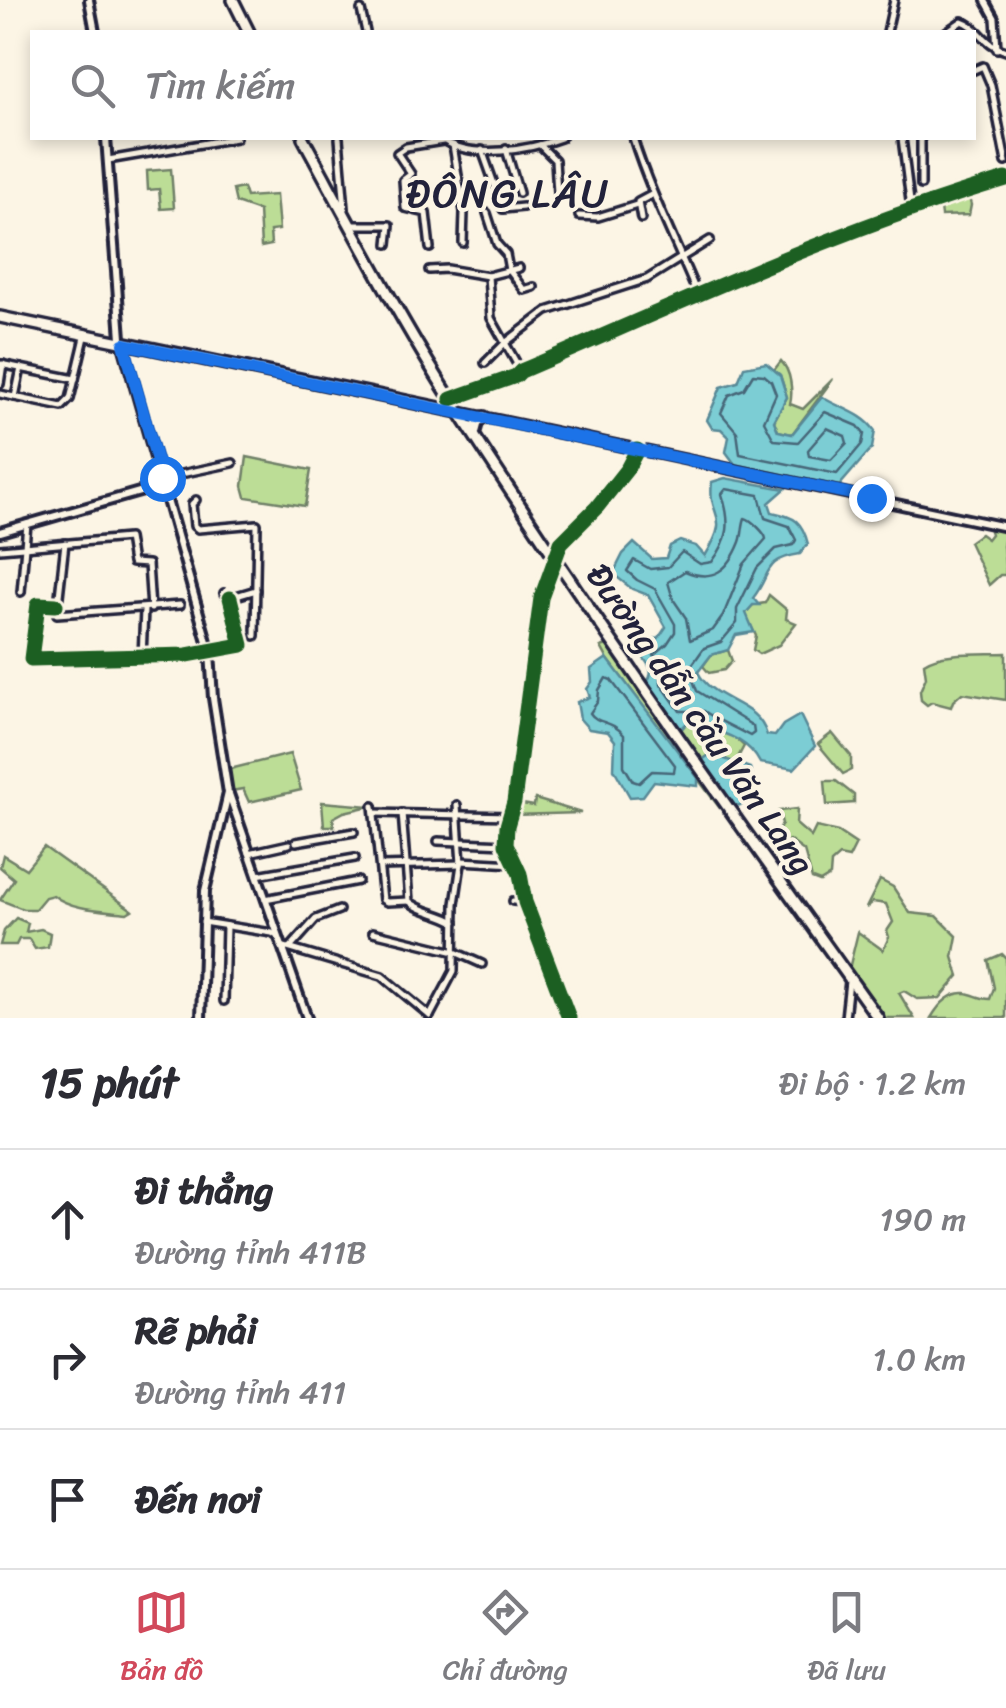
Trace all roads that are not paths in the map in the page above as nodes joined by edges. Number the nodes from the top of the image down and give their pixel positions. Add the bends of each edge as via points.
1 (88, 0) edge
2 (233, 0) edge
3 (894, 0) edge
4 (985, 0) edge
5 (360, 10) dead end
6 (95, 30) edge
7 (248, 30) edge
8 (365, 30) edge
9 (887, 30) edge
10 (949, 30) edge
11 (976, 30) edge
12 (976, 30) edge
13 (998, 49) junction
14 (1006, 52) edge
15 (976, 69) edge
16 (106, 140) edge
17 (224, 140) edge
18 (304, 140) edge
19 (339, 140) edge
20 (438, 140) edge
21 (444, 140) edge
22 (555, 140) edge
23 (634, 140) edge
24 (902, 140) edge
25 (920, 140) edge
26 (453, 145) junction
27 (540, 145) junction
28 (506, 148) junction
29 (482, 150) junction
30 (108, 160) junction
31 (1006, 162) edge
32 (1006, 178) edge
33 (921, 185) dead end
34 (519, 192) dead end
35 (558, 193) dead end
36 (653, 194) junction
37 (637, 205) junction
38 (523, 207) dead end
39 (910, 209) junction
40 (487, 213) dead end
41 (579, 216) dead end
42 (641, 218) dead end
43 (347, 221) junction
44 (710, 240) dead end
45 (388, 244) dead end
46 (462, 244) dead end
47 (430, 248) dead end
48 (516, 249) dead end
49 (683, 256) junction
50 (505, 259) junction
51 (519, 268) dead end
52 (429, 270) dead end
53 (509, 270) junction
54 (488, 276) junction
55 (534, 286) dead end
56 (698, 296) junction
57 (0, 317) edge
58 (86, 334) junction
59 (505, 343) junction
60 (124, 344) junction
61 (485, 363) dead end
62 (1, 364) edge
63 (21, 368) junction
64 (521, 371) junction
65 (75, 378) junction
66 (0, 384) edge
67 (444, 388) junction
68 (0, 394) edge
69 (15, 397) junction
70 (451, 400) junction
71 (430, 406) junction
72 (459, 412) junction
73 (484, 417) junction
74 (474, 434) junction
75 (637, 450) junction
76 (233, 462) dead end
77 (163, 482) junction
78 (196, 500) dead end
79 (26, 524) junction
80 (1006, 527) edge
81 (0, 532) edge
82 (65, 543) junction
83 (25, 548) junction
84 (0, 550) edge
85 (555, 559) junction
86 (256, 590) junction
87 (21, 592) dead end
88 (56, 605) junction
89 (180, 605) dead end
90 (148, 609) junction
91 (254, 636) dead end
92 (210, 652) junction
93 (142, 657) junction
94 (228, 793) junction
95 (457, 805) dead end
96 (402, 813) junction
97 (457, 814) junction
98 (511, 816) junction
99 (354, 832) dead end
100 (460, 840) junction
101 (438, 841) dead end
102 (506, 844) junction
103 (249, 852) junction
104 (355, 858) dead end
105 (461, 862) junction
106 (406, 864) junction
107 (515, 864) junction
108 (378, 866) junction
109 (257, 875) junction
110 (358, 881) dead end
111 (265, 900) junction
112 (513, 900) dead end
113 (409, 901) junction
114 (524, 902) junction
115 (339, 910) dead end
116 (203, 922) junction
117 (455, 922) junction
118 (226, 926) junction
119 (373, 932) dead end
120 (283, 944) junction
121 (455, 952) junction
122 (482, 964) dead end
123 (850, 978) junction
124 (224, 1001) dead end
125 (431, 1017) edge
126 (201, 1018) edge
127 (307, 1018) edge
128 (570, 1018) edge
129 (845, 1018) edge
130 (878, 1018) edge

1 - 6 main road
2 - 7 main road
3 - 9 street
4 - 13 street via 995,18
5 - 8 street
10 - 11 street via 962,20
12 - 13 street
13 - 14 street
15 - 31 street via 983,66 991,84
16 - 30 main road
17 - 30 street
18 - 43 main road, Đường dẫn cầu Văn Lang
19 - 43 street
20 - 47 street via 397,154 411,174 403,180 404,208 426,212
21 - 26 street
22 - 27 street
23 - 36 street
24 - 39 street
25 - 33 street
26 - 29 street
26 - 46 street
27 - 28 street
27 - 35 street via 555,160
28 - 29 street
28 - 34 street
29 - 38 street via 503,208
30 - 60 main road
32 - 39 street
36 - 37 street
36 - 49 street
37 - 41 street
37 - 42 street
39 - 56 street
40 - 50 street
43 - 45 street via 388,224
43 - 67 main road, Đường dẫn cầu Văn Lang
44 - 49 street
48 - 50 street
49 - 56 street
49 - 59 street via 647,279 547,311
50 - 53 street
51 - 53 street
52 - 54 street
53 - 54 street
53 - 55 street via 524,290
54 - 59 street via 491,318
56 - 64 street
57 - 58 main road
58 - 60 main road
58 - 65 street
59 - 61 street
59 - 64 street
60 - 71 main road
60 - 77 main road
62 - 63 street
62 - 66 street
63 - 65 street
63 - 69 street
64 - 70 street
65 - 69 street via 62,407
67 - 70 main road, Đường dẫn cầu Văn Lang
67 - 71 main road
68 - 69 street
70 - 72 main road, Đường dẫn cầu Văn Lang
71 - 72 main road
72 - 73 main road
72 - 74 main road, Đường dẫn cầu Văn Lang
73 - 74 main road
73 - 75 main road
74 - 85 main road, Đường dẫn cầu Văn Lang
75 - 80 main road
75 - 85 street via 566,536
76 - 77 street
77 - 79 main road
77 - 92 main road
78 - 86 street via 196,528 256,522
79 - 81 main road
79 - 83 street
82 - 83 street
82 - 88 street
82 - 90 street via 129,539 132,562 148,564
83 - 84 street
83 - 87 street
85 - 98 street via 540,598
85 - 123 main road, Đường dẫn cầu Văn Lang
86 - 91 street
86 - 92 street via 227,595 243,642
88 - 90 street via 59,615
88 - 93 street via 38,604 31,660
89 - 90 street
90 - 93 street
92 - 93 street
92 - 94 main road
94 - 103 main road
94 - 116 main road
95 - 97 street
96 - 97 street
96 - 106 street
96 - 108 street via 373,810
97 - 98 street
97 - 100 street
98 - 102 street
99 - 103 street
100 - 101 street
100 - 102 street
100 - 105 street
102 - 107 street
103 - 109 main road
104 - 109 street
105 - 106 street
105 - 107 street
105 - 117 street
106 - 108 street
106 - 113 street
107 - 114 street
108 - 113 street via 384,901
109 - 111 main road
110 - 111 street
111 - 120 main road
112 - 114 street
113 - 117 street
114 - 128 street
115 - 120 street via 316,918
116 - 118 street
116 - 126 main road
117 - 121 street
118 - 120 street via 272,933
118 - 124 street
119 - 121 street
120 - 125 street via 382,976
120 - 127 main road
121 - 122 street
121 - 125 street via 453,975
123 - 129 street
123 - 130 main road, Đường dẫn cầu Văn Lang

